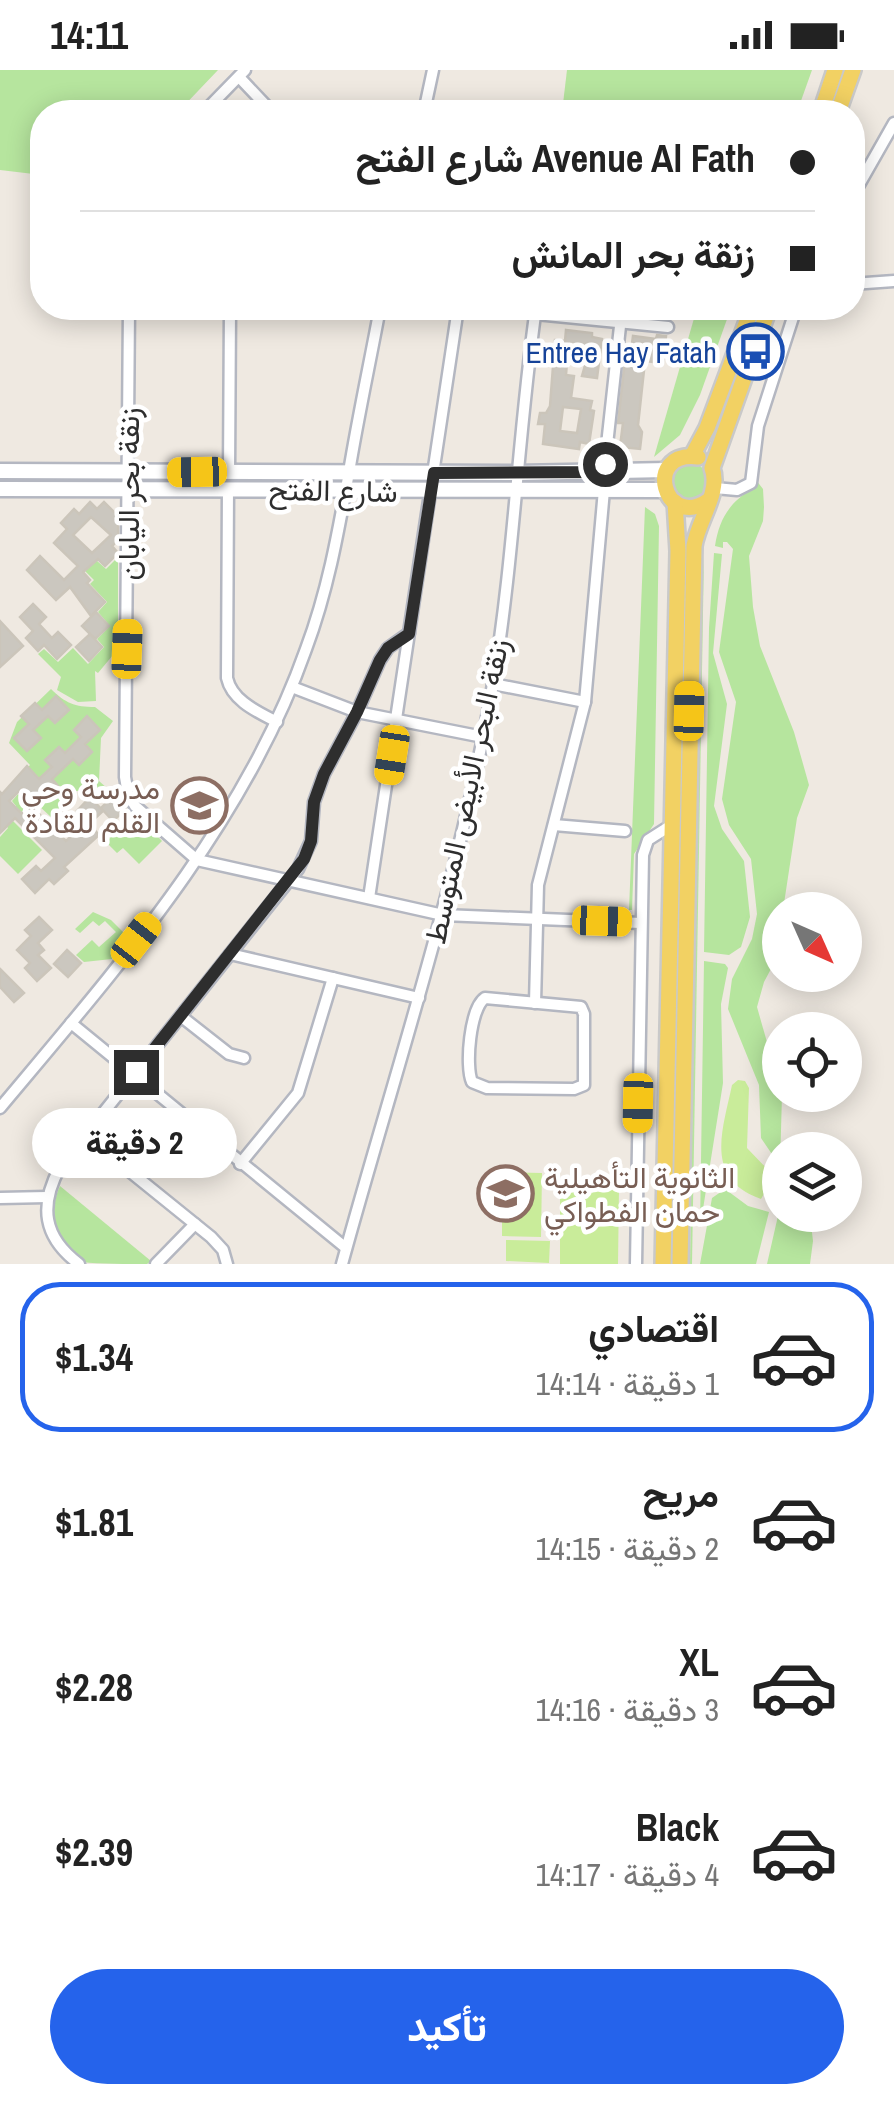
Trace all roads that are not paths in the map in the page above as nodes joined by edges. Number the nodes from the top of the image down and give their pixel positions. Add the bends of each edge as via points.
1 (433, 70) edge
2 (835, 70) edge
3 (854, 70) edge
4 (242, 73) edge
5 (216, 100) edge
6 (263, 100) edge
7 (427, 100) edge
8 (825, 100) edge
9 (843, 100) edge
10 (894, 123) edge
11 (865, 174) edge
12 (894, 281) edge
13 (865, 283) edge
14 (128, 320) edge
15 (230, 320) edge
16 (378, 320) edge
17 (456, 320) edge
18 (535, 320) edge
19 (601, 320) edge
20 (620, 320) edge
21 (748, 320) edge
22 (764, 320) edge
23 (792, 320) edge
24 (620, 323) junction
25 (668, 327) dead end
26 (692, 456) junction
27 (712, 468) junction
28 (667, 470) junction
29 (0, 471) edge
30 (128, 471) junction
31 (229, 472) junction
32 (348, 472) junction
33 (604, 472) junction
34 (434, 473) junction
35 (517, 473) junction
36 (228, 488) junction
37 (0, 489) edge
38 (346, 489) junction
39 (604, 490) junction
40 (128, 491) junction
41 (430, 491) junction
42 (516, 492) junction
43 (712, 494) junction
44 (670, 496) junction
45 (409, 634) junction
46 (493, 684) junction
47 (292, 687) junction
48 (584, 702) junction
49 (357, 712) junction
50 (398, 719) junction
51 (278, 722) junction
52 (482, 736) junction
53 (554, 825) junction
54 (670, 826) junction
55 (625, 831) dead end
56 (198, 860) junction
57 (288, 881) junction
58 (369, 898) junction
59 (443, 916) junction
60 (537, 918) junction
61 (641, 922) junction
62 (230, 954) junction
63 (333, 978) junction
64 (419, 998) junction
65 (536, 1002) junction
66 (182, 1016) junction
67 (71, 1023) junction
68 (244, 1058) dead end
69 (132, 1076) junction
70 (0, 1108) edge
71 (86, 1136) junction
72 (240, 1164) junction
73 (47, 1197) junction
74 (0, 1198) edge
75 (194, 1224) junction
76 (346, 1248) junction
77 (63, 1258) edge
78 (80, 1264) edge
79 (156, 1264) edge
80 (227, 1264) edge
81 (342, 1264) edge
82 (636, 1264) edge
83 (663, 1264) edge
84 (680, 1264) edge

1 - 7 street
2 - 8 main road
3 - 9 main road
4 - 5 street
4 - 6 street
10 - 11 street
12 - 13 street
14 - 30 street, زنقة بحر اليابان
15 - 31 street
16 - 32 street
17 - 34 street
18 - 35 street, زنقة البحر الأبيض المتوسط
19 - 24 street
20 - 24 street
21 - 26 main road
22 - 27 main road
23 - 43 street via 754,443 751,483
24 - 25 street
24 - 33 street
26 - 27 main road
26 - 28 main road
27 - 43 main road
28 - 33 street
28 - 44 main road
29 - 30 street
30 - 31 street
30 - 40 street, زنقة بحر اليابان
31 - 32 street
32 - 34 street
32 - 38 street
33 - 35 street
34 - 35 street
34 - 41 street
35 - 42 street, زنقة البحر الأبيض المتوسط
36 - 38 street, شارع الفتح
36 - 40 street, شارع الفتح
36 - 51 street via 228,686
37 - 40 street, شارع الفتح
38 - 41 street, شارع الفتح
38 - 47 street via 333,559
39 - 42 street, شارع الفتح
39 - 44 street, شارع الفتح
39 - 48 street
40 - 56 street, زنقة بحر اليابان via 128,794
41 - 42 street, شارع الفتح
41 - 45 street
42 - 46 street, زنقة البحر الأبيض المتوسط
43 - 44 main road via 696,507
43 - 84 main road via 696,534 691,601
44 - 54 main road via 678,551
45 - 49 street via 388,648
45 - 50 street
46 - 48 street
46 - 52 street, زنقة البحر الأبيض المتوسط
47 - 49 street
47 - 51 street
48 - 53 street
49 - 50 street
49 - 57 street via 317,789 311,841
50 - 52 street
50 - 58 street
51 - 56 street
52 - 59 street, زنقة البحر الأبيض المتوسط
53 - 55 street
53 - 60 street
54 - 61 street via 644,849
54 - 83 main road
56 - 57 street, زنقة بحر اليابان
56 - 67 street
57 - 58 street, زنقة بحر اليابان
57 - 62 street
58 - 59 street, زنقة بحر اليابان
59 - 60 street, زنقة بحر اليابان
59 - 64 street, زنقة البحر الأبيض المتوسط
60 - 61 street, زنقة بحر اليابان
60 - 65 street
61 - 82 street
62 - 63 street
62 - 66 street
63 - 64 street
63 - 72 street via 298,1092
64 - 76 street, زنقة البحر الأبيض المتوسط
65 - 65 street via 478,1003 468,1069 475,1085 584,1085 583,1010
66 - 68 street via 229,1054
66 - 69 street
67 - 69 street
67 - 70 street
69 - 71 street
69 - 72 street
71 - 73 street via 60,1167
71 - 75 street
72 - 76 street
73 - 74 street
73 - 77 street
75 - 79 street
75 - 80 street via 222,1250
76 - 81 street, زنقة البحر الأبيض المتوسط
77 - 78 street

